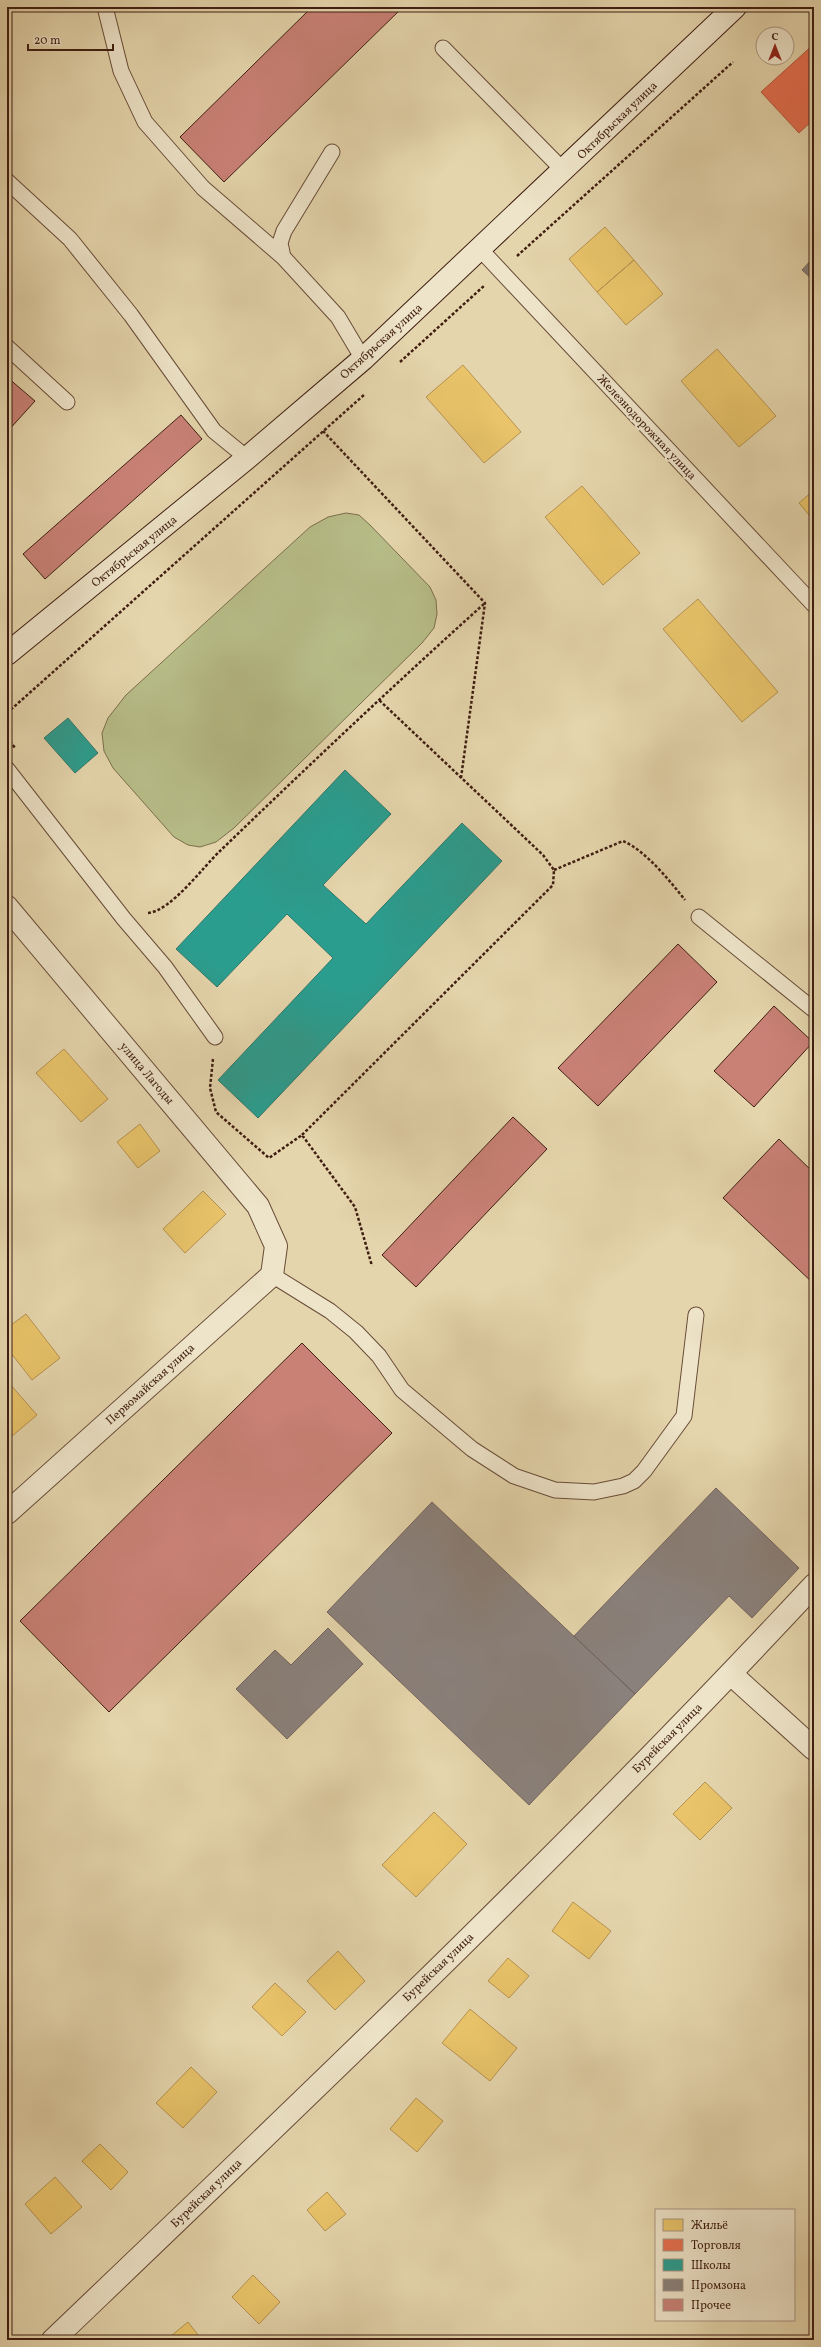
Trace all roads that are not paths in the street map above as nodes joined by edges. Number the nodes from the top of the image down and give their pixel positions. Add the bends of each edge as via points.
1 (105, 7) edge
2 (735, 7) edge
3 (443, 48) dead end
4 (332, 152) dead end
5 (564, 171) junction
6 (7, 181) edge
7 (480, 249) junction
8 (283, 257) junction
9 (7, 347) edge
10 (363, 359) junction
11 (67, 402) dead end
12 (247, 458) junction
13 (814, 605) edge
14 (7, 654) edge
15 (7, 769) edge
16 (7, 907) edge
17 (699, 917) road end
18 (814, 1010) edge
19 (215, 1037) road end
20 (272, 1275) junction
21 (696, 1315) dead end
22 (7, 1513) edge
23 (814, 1585) edge
24 (731, 1674) junction
25 (814, 1749) edge
26 (53, 2340) edge

1 - 8 lane via 121,71 145,122 203,188
2 - 5 street, Октябрьская улица
3 - 5 lane
4 - 8 lane via 284,231 280,244
5 - 7 street, Октябрьская улица
6 - 12 lane via 70,239 131,315 214,431
7 - 10 street, Октябрьская улица
7 - 13 lane, Железнодорожная улица
8 - 10 lane via 338,317
9 - 11 lane
10 - 12 street, Октябрьская улица
12 - 14 street, Октябрьская улица
15 - 19 lane via 124,919 165,967
16 - 20 street, улица Лагоды via 258,1206 276,1246
17 - 18 lane
20 - 21 lane via 330,1311 356,1332 379,1356 402,1390 472,1449 514,1476 556,1490 594,1492 623,1486 634,1481 644,1471 684,1416
20 - 22 street, Первомайская улица
23 - 24 street, Бурейская улица
24 - 25 street
24 - 26 street, Бурейская улица via 478,1928

